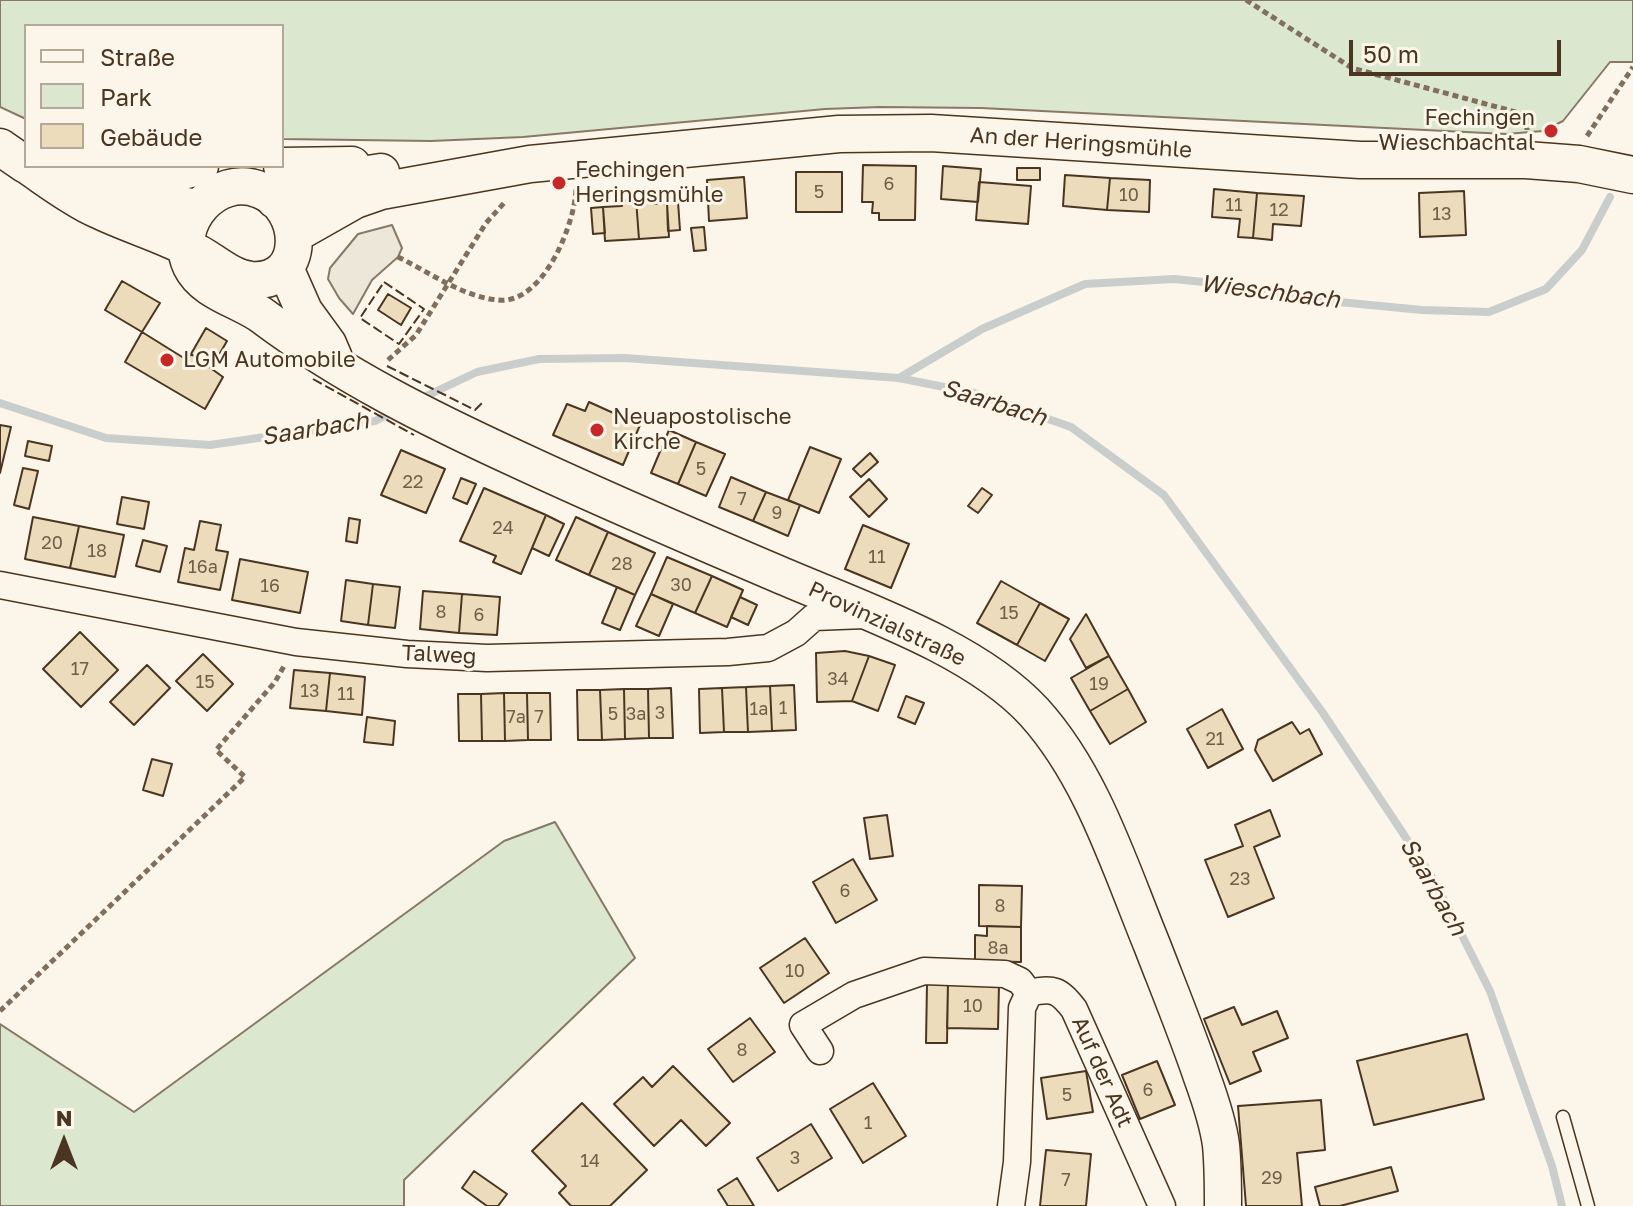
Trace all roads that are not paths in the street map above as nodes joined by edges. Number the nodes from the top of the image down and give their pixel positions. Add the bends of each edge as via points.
1 (0, 138) edge
2 (0, 147) edge
3 (24, 147) edge
4 (24, 164) edge
5 (530, 164) junction
6 (30, 168) edge
7 (63, 168) edge
8 (95, 168) edge
9 (193, 168) edge
10 (1633, 175) edge
11 (279, 183) edge
12 (198, 208) junction
13 (295, 234) junction
14 (185, 246) junction
15 (285, 268) junction
16 (353, 376) junction
17 (0, 585) edge
18 (873, 615) junction
19 (1029, 993) junction
20 (820, 1051) dead end
21 (1563, 1117) dead end
22 (1011, 1206) edge
23 (1162, 1206) edge
24 (1223, 1206) edge
25 (1588, 1206) edge

1 - 3 main road
2 - 4 main road
5 - 10 main road, An der Heringsmühle via 839,134 931,133 1360,160 1526,160
5 - 11 main road, An der Heringsmühle via 358,165
5 - 13 main road, An der Heringsmühle via 381,191
6 - 14 main road via 90,207
7 - 12 main road via 105,188
8 - 9 main road via 139,178
11 - 12 main road via 262,190 239,185 213,193
11 - 13 main road
12 - 14 main road
13 - 15 main road via 295,249
14 - 15 main road via 252,280
14 - 16 main road via 192,268 215,291 250,307
15 - 16 main road via 304,311
16 - 18 main road, Provinzialstraße via 460,433
17 - 18 street, Talweg via 296,642 487,658 768,648 814,617
18 - 24 main road, Provinzialstraße via 948,649 1017,695 1038,716 1082,783 1189,1038 1221,1142
19 - 20 street via 1005,974 924,971 854,995 803,1025
19 - 22 street via 1019,1034
19 - 23 street, Auf der Adt via 1047,989 1062,994 1074,1009
21 - 25 lane

